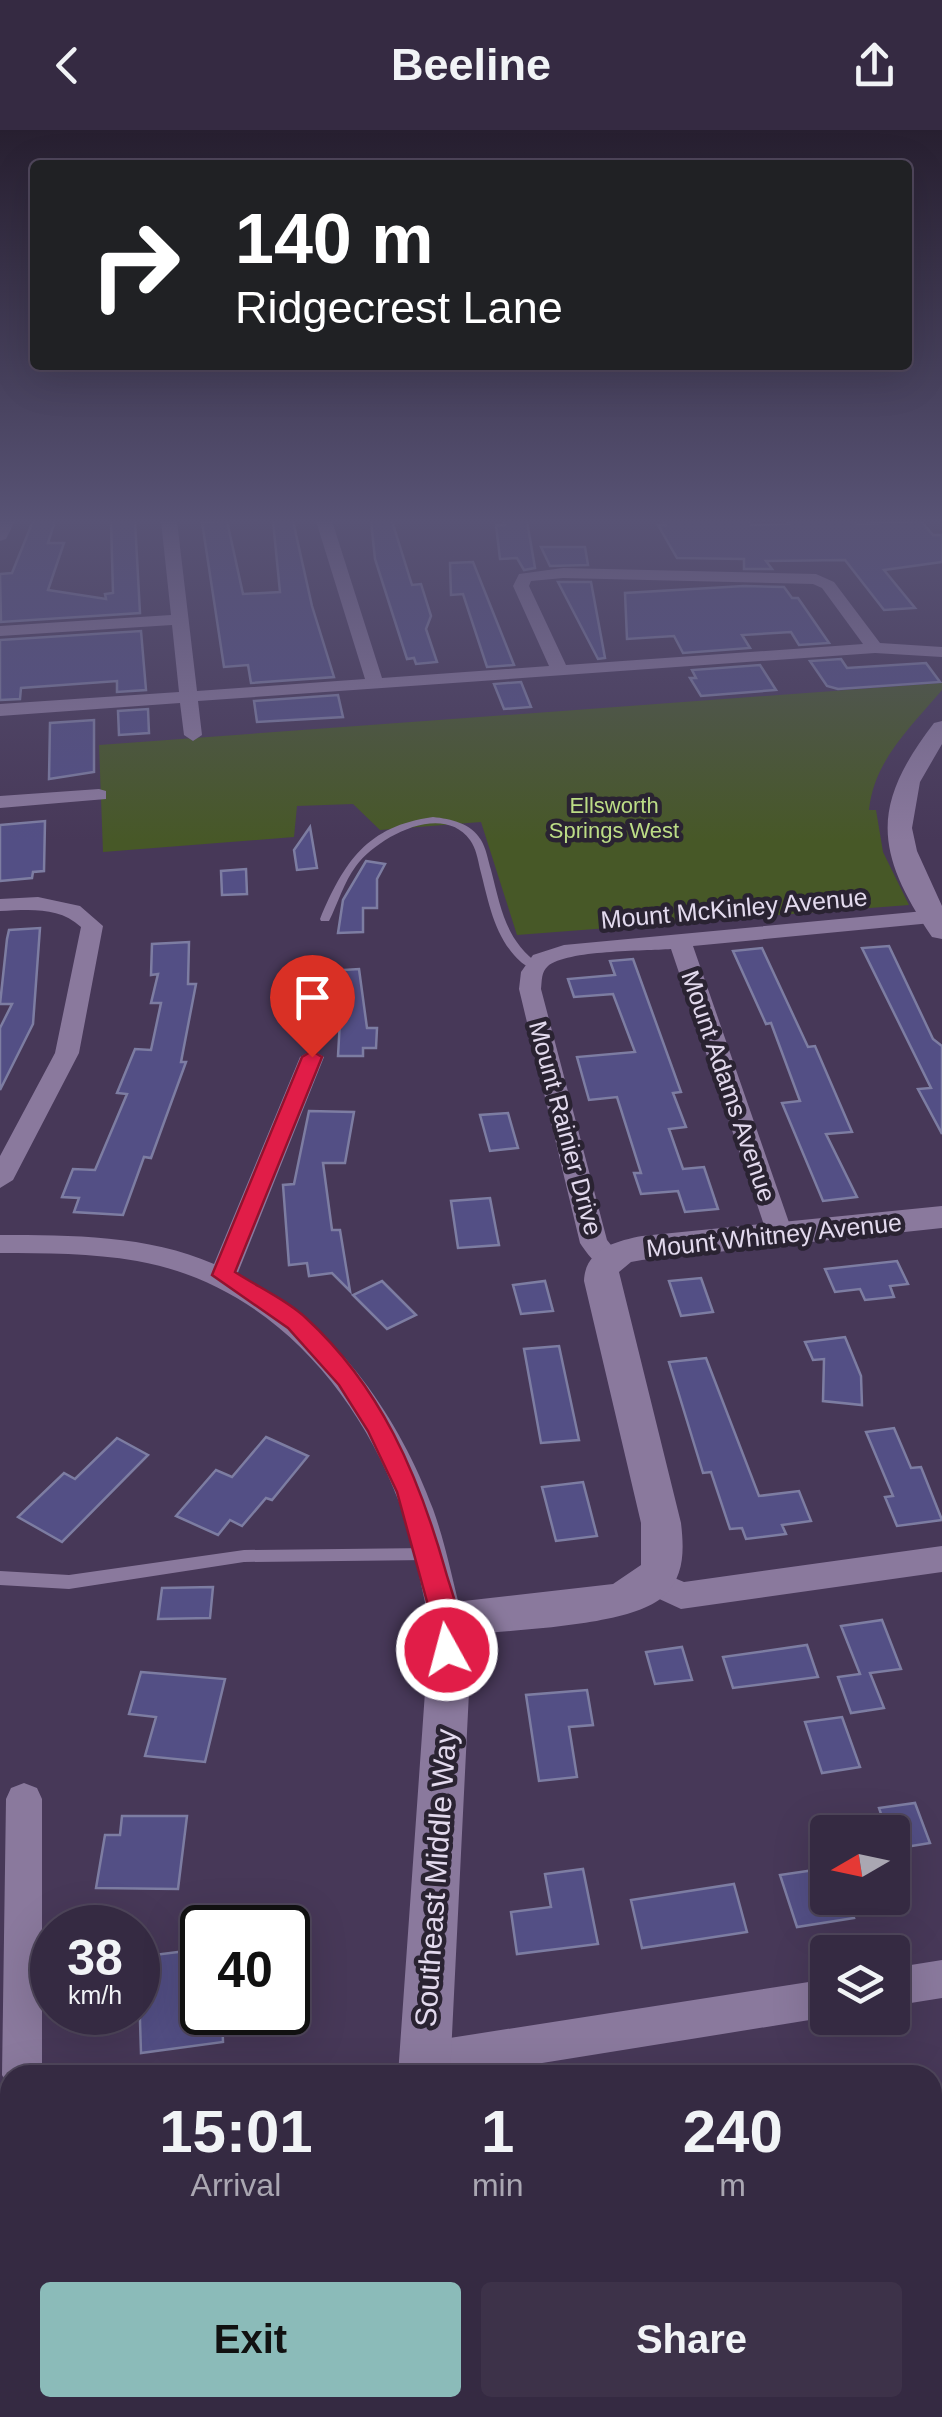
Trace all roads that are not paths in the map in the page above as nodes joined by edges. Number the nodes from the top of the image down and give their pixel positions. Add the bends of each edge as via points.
1 (37, 628) edge
2 (181, 628) edge
3 (358, 628) edge
4 (540, 628) edge
5 (860, 628) edge
6 (0, 630) edge
7 (875, 648) junction
8 (942, 652) edge
9 (560, 670) junction
10 (375, 682) junction
11 (190, 697) junction
12 (0, 710) edge
13 (942, 728) edge
14 (193, 735) dead end
15 (99, 795) dead end
16 (0, 802) edge
17 (0, 904) edge
18 (325, 920) dead end
19 (938, 924) edge
20 (679, 939) junction
21 (538, 964) junction
22 (312, 1057) dead end
23 (0, 1180) edge
24 (942, 1217) edge
25 (780, 1234) junction
26 (0, 1244) edge
27 (609, 1260) junction
28 (223, 1275) junction
29 (429, 1554) junction
30 (942, 1559) edge
31 (0, 1578) edge
32 (652, 1582) junction
33 (446, 1620) junction
34 (24, 1799) dead end
35 (942, 1979) edge
36 (910, 1984) edge
37 (810, 2001) edge
38 (22, 2065) edge
39 (424, 2065) edge
40 (441, 2065) edge

1 - 6 street
2 - 11 street
3 - 10 street
4 - 9 street
5 - 7 street
7 - 8 street
7 - 9 street
9 - 10 street
10 - 11 street
11 - 12 street
11 - 14 street
13 - 19 street via 917,758 898,805 903,848
15 - 16 street
17 - 23 street via 44,902 79,911 92,926 66,1053
18 - 21 lane via 360,854 412,823 449,822 476,840 507,939 520,956
19 - 20 street, Mount McKinley Avenue
20 - 21 street, Mount McKinley Avenue via 564,952
20 - 25 street, Mount Adams Avenue
21 - 27 street, Mount Rainier Drive via 530,989 564,1131 594,1242
22 - 28 street
24 - 25 street, Mount Whitney Avenue
25 - 27 street, Mount Whitney Avenue via 642,1248
26 - 28 street via 126,1251
27 - 32 street, Mount Rainier Drive via 602,1281 665,1548
28 - 29 street via 296,1322 348,1379 410,1492
29 - 31 lane via 244,1556 68,1582
29 - 33 street
30 - 32 street via 681,1596
32 - 33 street via 614,1601
33 - 39 street, Southeast Middle Way via 448,1692
34 - 38 street
35 - 36 street
37 - 40 street

